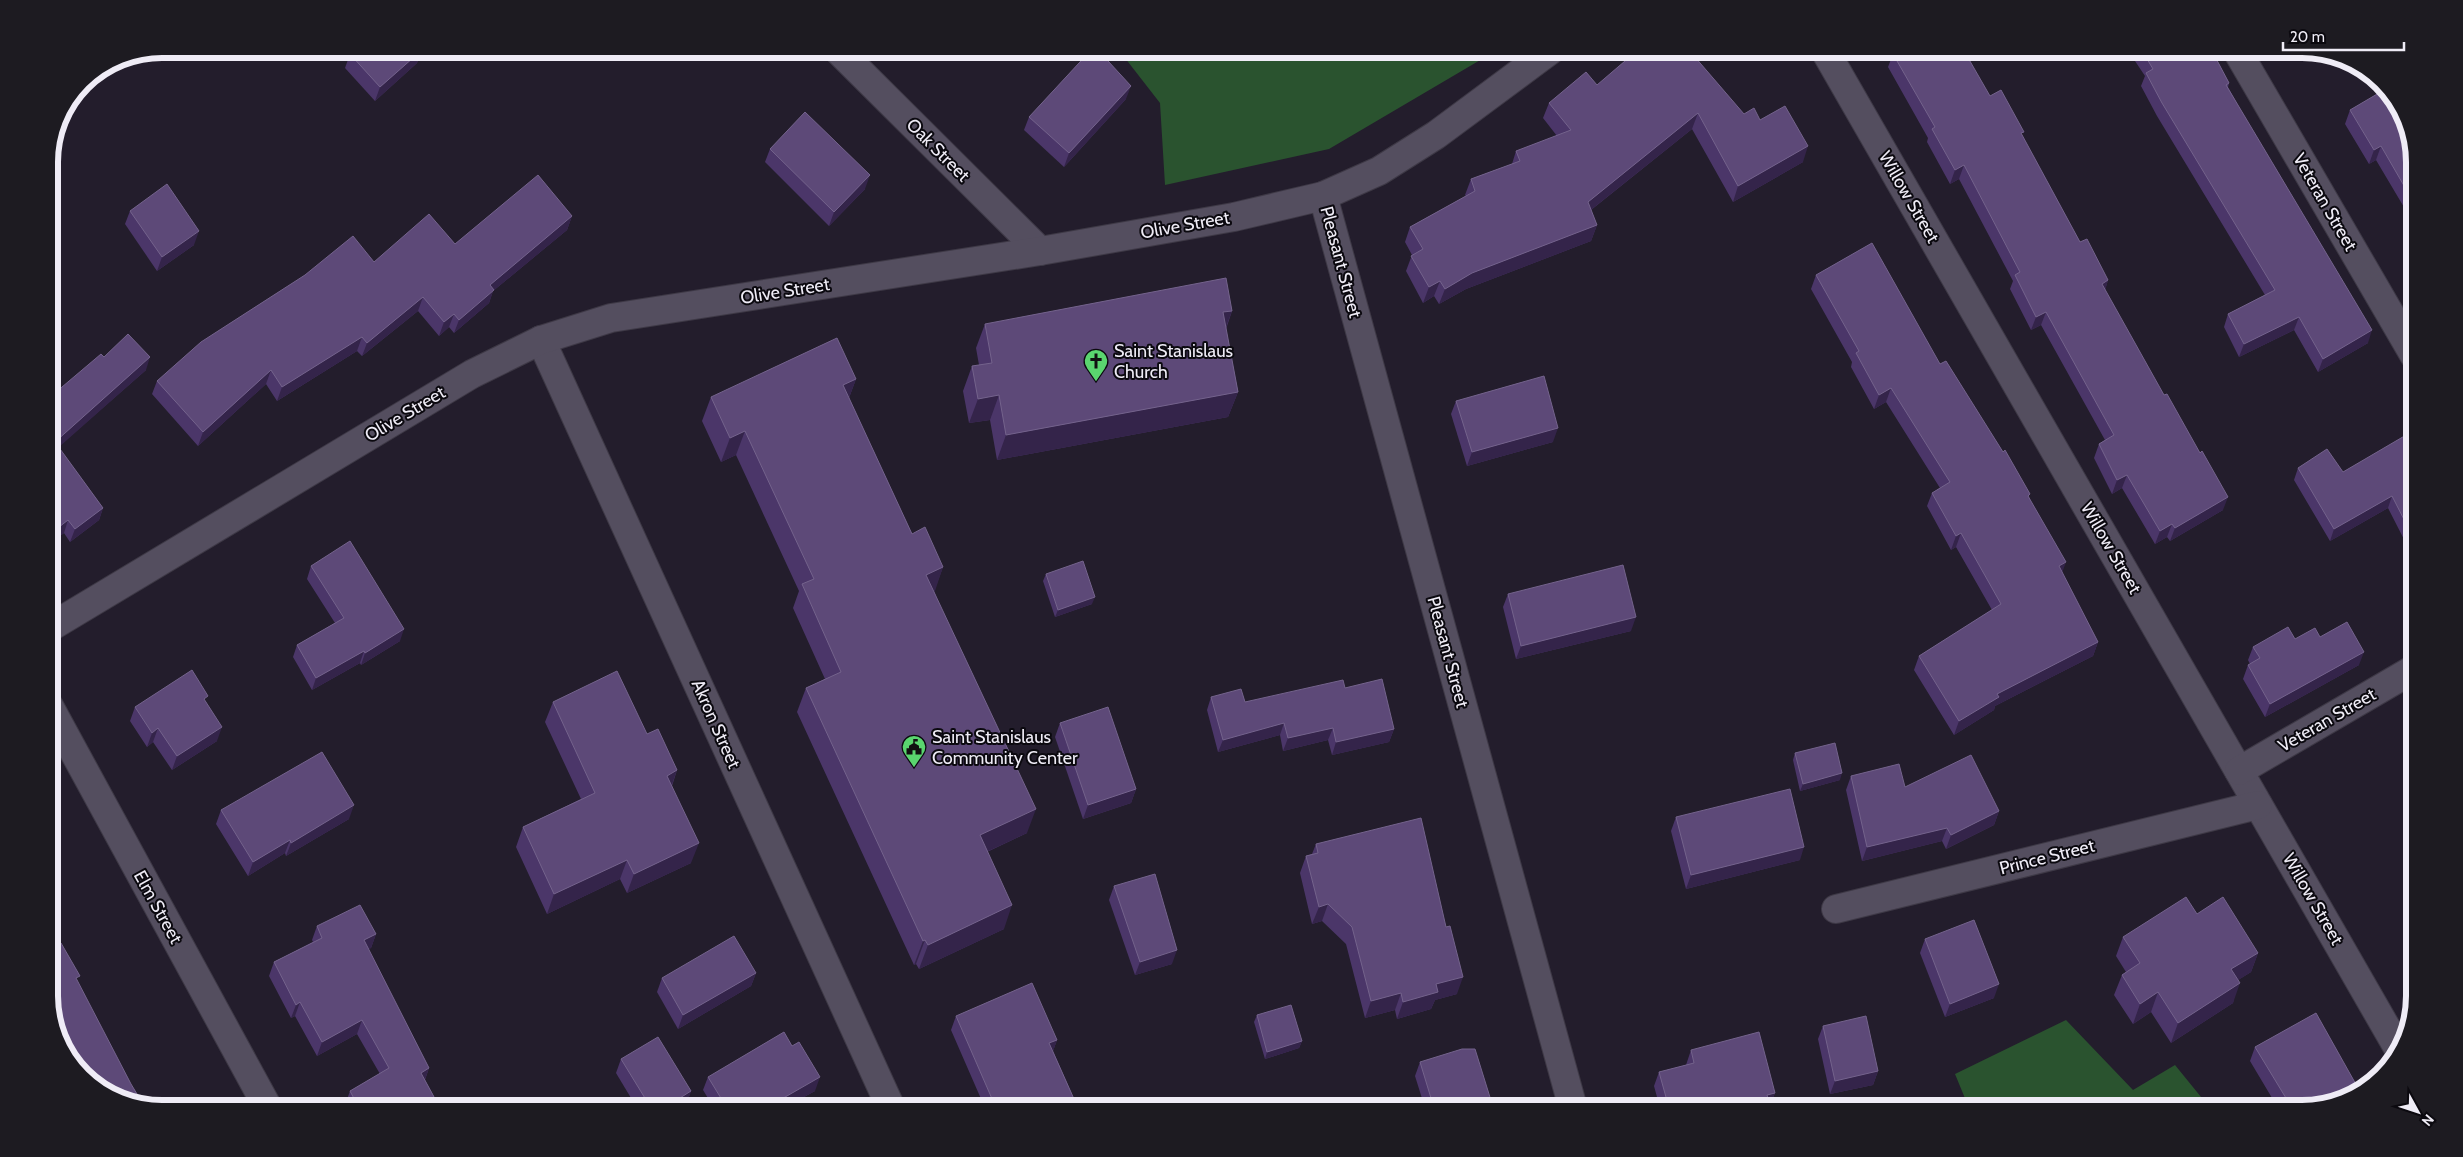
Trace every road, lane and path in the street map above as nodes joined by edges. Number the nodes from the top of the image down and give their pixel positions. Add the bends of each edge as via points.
1 (846, 58) edge
2 (1540, 58) edge
3 (1829, 58) edge
4 (2241, 58) edge
5 (1323, 196) junction
6 (1040, 251) junction
7 (541, 340) junction
8 (2405, 341) edge
9 (58, 623) edge
10 (2406, 674) edge
11 (58, 723) edge
12 (2239, 771) junction
13 (2258, 805) junction
14 (1836, 909) dead end
15 (2395, 1042) edge
16 (264, 1100) edge
17 (887, 1100) edge
18 (1571, 1100) edge

1 - 6 street, Oak Street
2 - 5 street, Olive Street via 1436,135 1378,171
3 - 12 street, Willow Street
4 - 8 street, Veteran Street
5 - 6 street, Olive Street via 1234,217
5 - 18 street, Pleasant Street
6 - 7 street, Olive Street via 612,318
7 - 9 street, Olive Street via 472,374
7 - 17 street, Akron Street
10 - 12 street, Veteran Street
11 - 16 street, Elm Street
12 - 13 street, Willow Street
13 - 14 street, Prince Street
13 - 15 street, Willow Street

